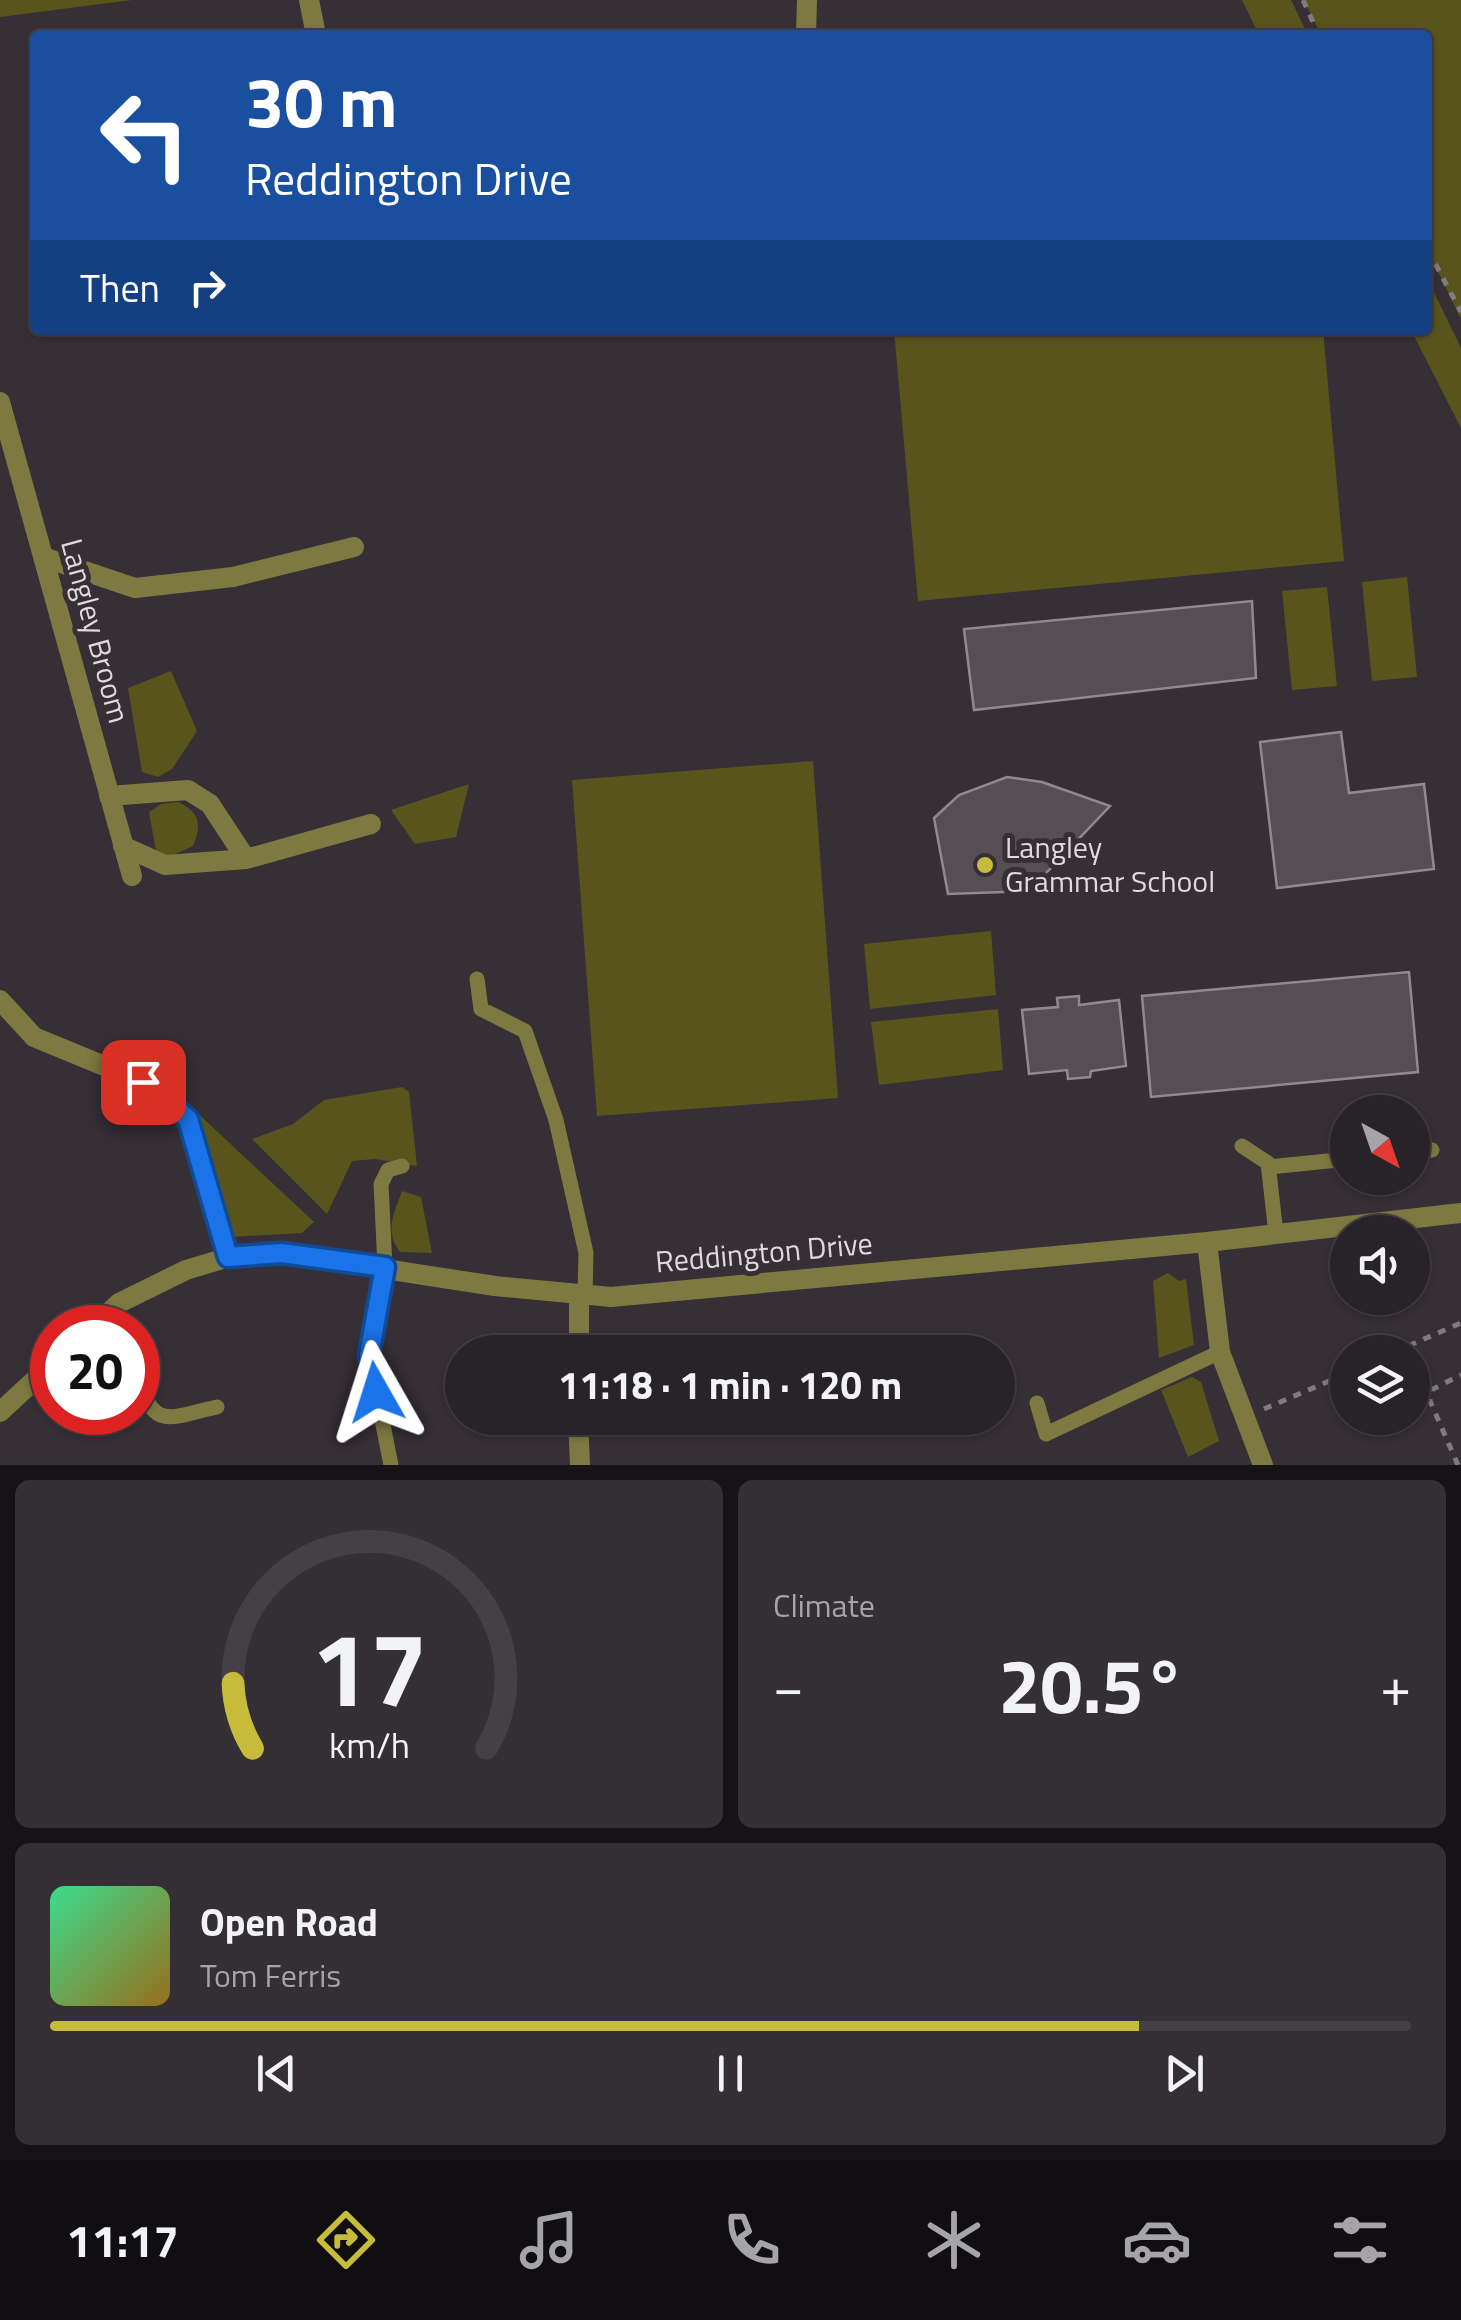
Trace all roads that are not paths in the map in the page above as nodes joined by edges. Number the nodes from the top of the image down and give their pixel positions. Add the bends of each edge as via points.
1 (309, 0) edge
2 (806, 0) edge
3 (315, 30) edge
4 (806, 30) edge
5 (0, 402) edge
6 (354, 547) dead end
7 (43, 557) junction
8 (109, 796) junction
9 (371, 824) dead end
10 (123, 846) junction
11 (246, 860) junction
12 (132, 876) dead end
13 (477, 979) dead end
14 (0, 1000) edge
15 (1242, 1146) dead end
16 (1330, 1161) edge
17 (402, 1166) dead end
18 (1269, 1167) junction
19 (1461, 1213) edge
20 (1276, 1234) junction
21 (1207, 1242) junction
22 (228, 1257) junction
23 (385, 1267) junction
24 (582, 1295) junction
25 (118, 1305) edge
26 (580, 1335) edge
27 (1220, 1352) junction
28 (30, 1384) edge
29 (1037, 1403) dead end
30 (216, 1407) dead end
31 (0, 1412) edge
32 (160, 1416) edge
33 (579, 1435) edge
34 (391, 1465) edge
35 (580, 1465) edge
36 (1263, 1465) edge

1 - 3 street
2 - 4 street
5 - 7 street, Langley Broom
6 - 7 street via 233,577 135,588
7 - 8 street, Langley Broom
8 - 10 street, Langley Broom
8 - 11 street via 188,790 210,804
9 - 11 street
10 - 11 street via 165,865
10 - 12 street, Langley Broom
13 - 24 lane via 482,1009 525,1031 556,1120 586,1254
14 - 22 street via 34,1037 143,1082 188,1119
15 - 18 lane
16 - 18 lane
17 - 23 lane via 388,1170 381,1184
18 - 20 lane
19 - 20 street, Reddington Drive
20 - 21 street, Reddington Drive
21 - 24 street, Reddington Drive via 610,1298
21 - 27 street
22 - 23 street, Reddington Drive via 281,1253
22 - 25 street, Reddington Drive
23 - 24 street, Reddington Drive
23 - 34 lane via 369,1355
24 - 26 street
27 - 29 lane via 1046,1434
27 - 36 street
28 - 31 street
30 - 32 lane
33 - 35 street

